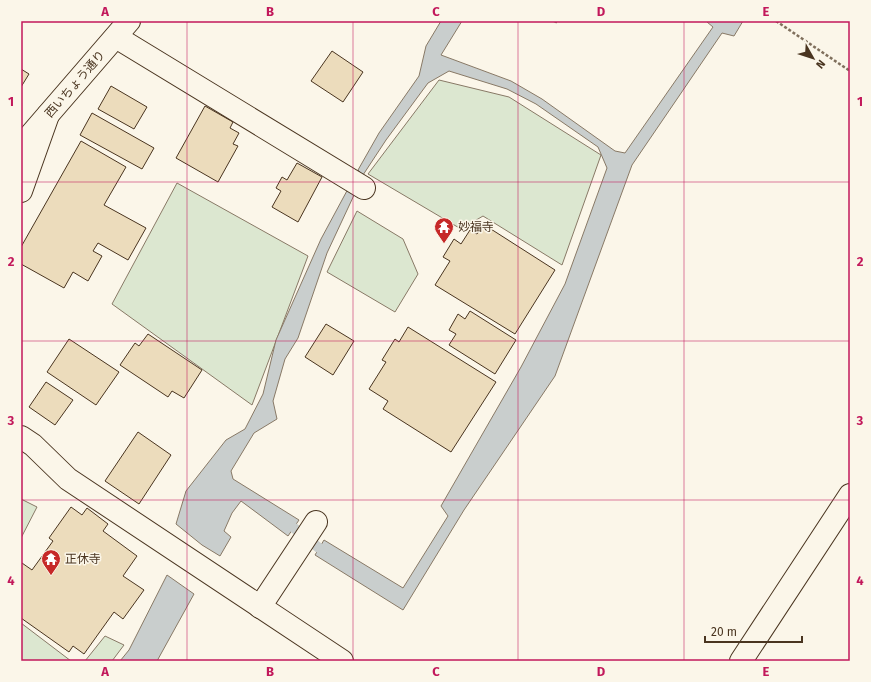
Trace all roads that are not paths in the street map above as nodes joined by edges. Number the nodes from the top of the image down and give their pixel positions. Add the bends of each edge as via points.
1 (122, 29) edge
2 (48, 114) junction
3 (21, 146) edge
4 (356, 183) dead end
5 (21, 191) edge
6 (21, 437) edge
7 (850, 495) edge
8 (316, 522) dead end
9 (260, 607) junction
10 (342, 661) edge
11 (741, 661) edge

1 - 2 main road, 西いちょう通り
1 - 4 main road
2 - 3 main road, 西いちょう通り
2 - 5 main road
6 - 9 main road via 68,479
7 - 11 main road
8 - 9 main road
9 - 10 main road

